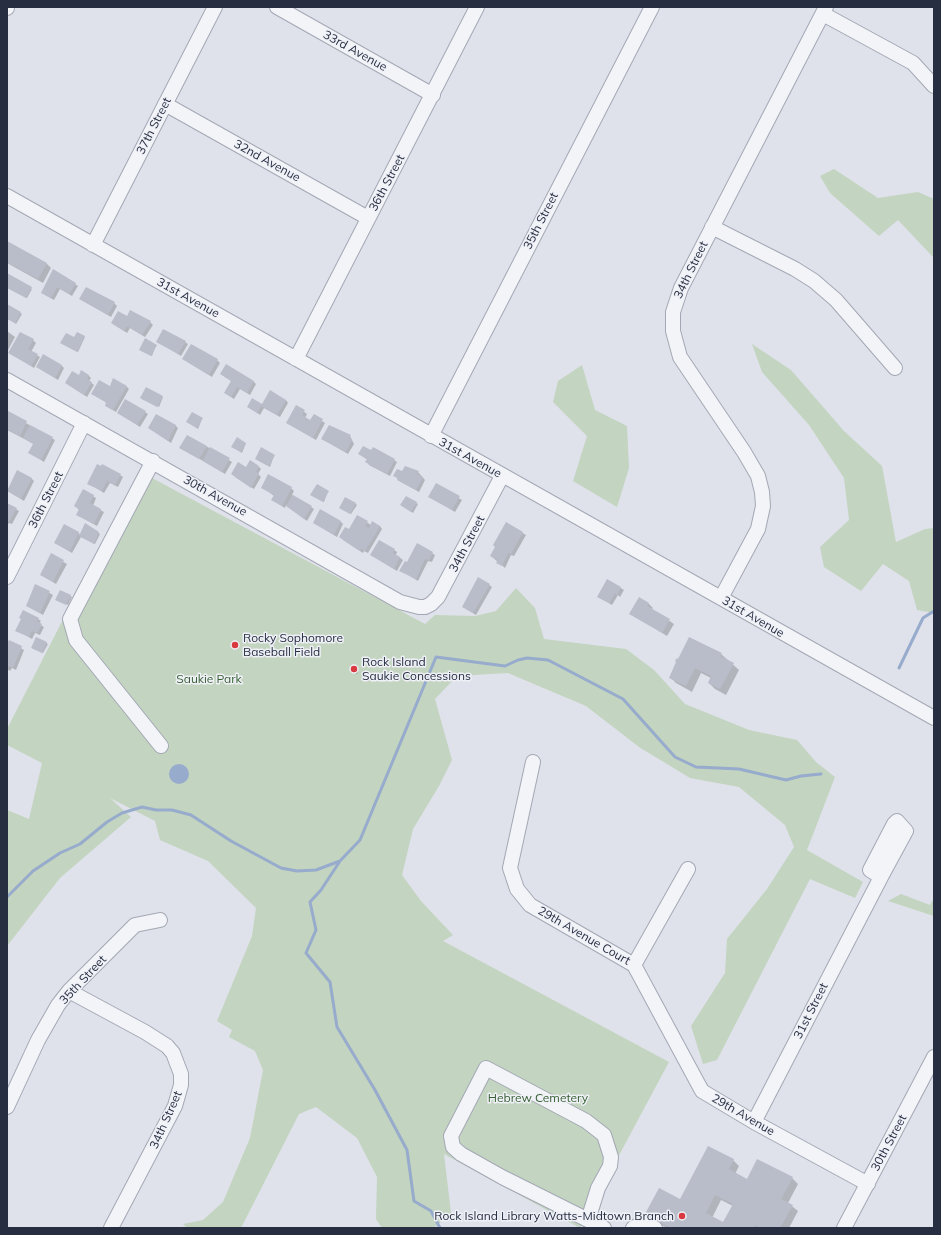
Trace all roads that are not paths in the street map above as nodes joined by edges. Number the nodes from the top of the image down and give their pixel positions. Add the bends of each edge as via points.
1 (215, 7) edge
2 (277, 7) edge
3 (477, 7) edge
4 (652, 7) edge
5 (824, 10) edge
6 (934, 86) edge
7 (433, 95) junction
8 (165, 104) junction
9 (7, 196) edge
10 (368, 218) junction
11 (712, 227) junction
12 (93, 245) junction
13 (296, 359) junction
14 (895, 368) dead end
15 (7, 380) edge
16 (84, 423) junction
17 (432, 436) junction
18 (152, 461) junction
19 (502, 476) junction
20 (7, 577) edge
21 (721, 598) junction
22 (426, 608) joint
23 (934, 718) edge
24 (161, 746) dead end
25 (533, 762) dead end
26 (688, 869) dead end
27 (881, 877) dead end
28 (160, 920) dead end
29 (634, 965) junction
30 (69, 991) junction
31 (934, 1057) edge
32 (7, 1107) edge
33 (754, 1122) junction
34 (868, 1184) junction
35 (598, 1225) edge
36 (111, 1228) edge
37 (633, 1228) edge
38 (655, 1228) edge
39 (844, 1228) edge

1 - 8 street, 37th Street
2 - 7 street, 33rd Avenue
3 - 7 street, 36th Street
4 - 17 street, 35th Street
5 - 6 street via 913,63
5 - 11 street, 34th Street
7 - 10 street, 36th Street
8 - 10 street, 32nd Avenue
8 - 12 street, 37th Street
9 - 12 street, 31st Avenue
10 - 13 street, 36th Street
11 - 14 street via 814,281 845,310
11 - 21 street, 34th Street via 675,302 673,331 680,357 758,476 763,506 758,529
12 - 13 street, 31st Avenue
13 - 17 street, 31st Avenue
15 - 16 street, 30th Avenue
16 - 18 street, 30th Avenue
16 - 20 street, 36th Street
17 - 19 street, 31st Avenue
18 - 22 street, 30th Avenue via 400,602
18 - 24 street via 70,619 76,640
19 - 21 street, 31st Avenue
19 - 22 street, 34th Street via 438,597
21 - 23 street, 31st Avenue
25 - 29 street, 29th Avenue Court via 510,868 517,889 530,905
26 - 29 street
27 - 33 street, 31st Street
28 - 30 street, 35th Street via 136,925
29 - 33 street, 29th Avenue via 702,1091
30 - 32 street, 35th Street via 38,1040
30 - 36 street, 34th Street via 167,1046 181,1074 175,1106
31 - 34 street, 30th Street
33 - 34 street, 29th Avenue
34 - 39 street, 30th Street
35 - 35 street via 502,1177 453,1147 451,1136 486,1068 586,1121 604,1135 611,1157 610,1166 598,1188
37 - 38 street via 642,1223

